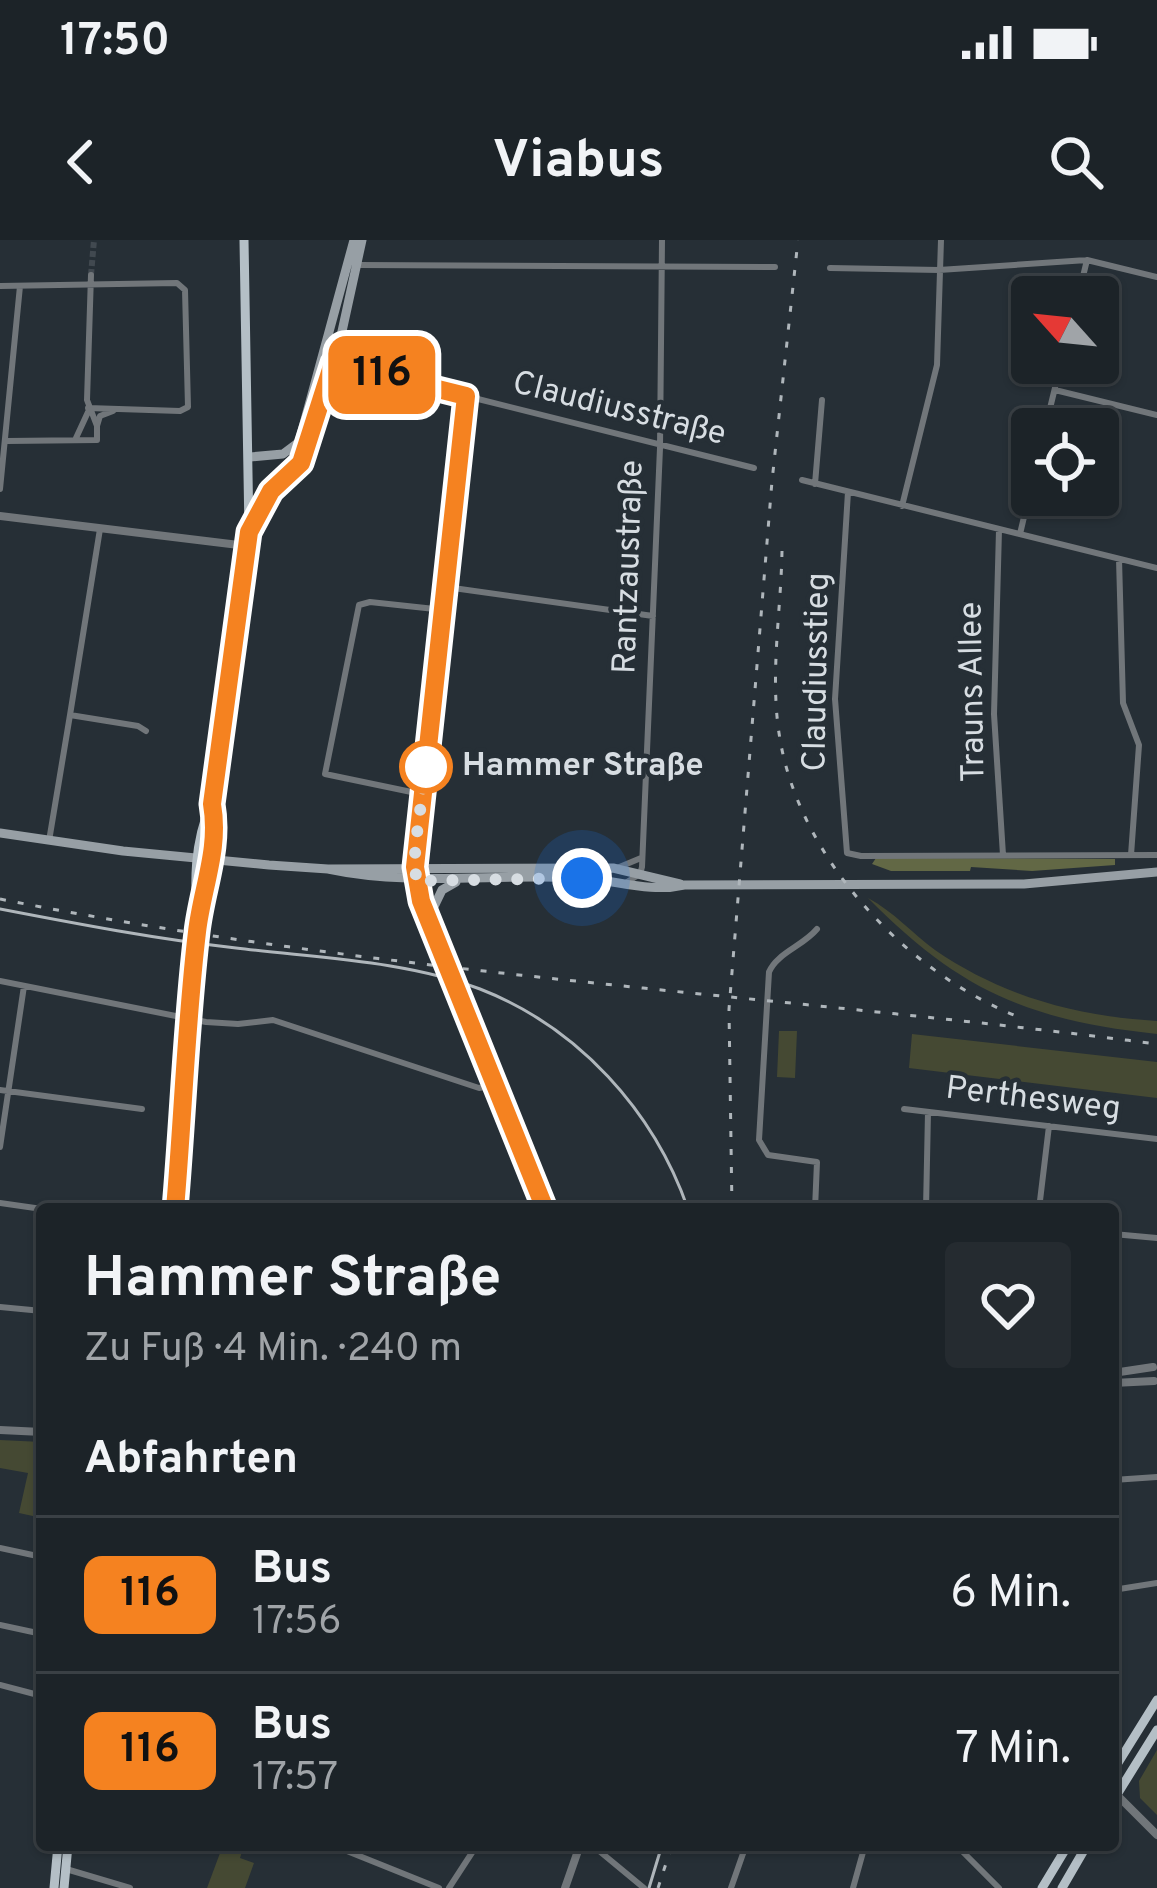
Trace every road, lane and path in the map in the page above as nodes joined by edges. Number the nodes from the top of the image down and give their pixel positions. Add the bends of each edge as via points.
1 (244, 240) edge
2 (358, 240) edge
3 (662, 240) edge
4 (940, 240) edge
5 (1087, 260) junction
6 (362, 266) junction
7 (662, 266) junction
8 (775, 267) dead end
9 (830, 268) dead end
10 (939, 270) junction
11 (1083, 276) edge
12 (1157, 277) edge
13 (91, 280) junction
14 (0, 286) edge
15 (20, 286) junction
16 (327, 345) junction
17 (333, 363) junction
18 (320, 370) junction
19 (1056, 384) edge
20 (1055, 390) junction
21 (466, 396) junction
22 (822, 400) dead end
23 (88, 408) junction
24 (1050, 408) edge
25 (113, 411) junction
26 (1157, 415) edge
27 (97, 426) junction
28 (75, 439) junction
29 (7, 441) junction
30 (658, 444) junction
31 (250, 458) junction
32 (754, 468) dead end
33 (802, 480) dead end
34 (815, 484) junction
35 (0, 489) edge
36 (848, 492) junction
37 (902, 506) junction
38 (0, 516) edge
39 (1024, 516) edge
40 (100, 526) junction
41 (999, 530) junction
42 (249, 532) junction
43 (1019, 534) junction
44 (247, 546) junction
45 (1118, 559) junction
46 (1157, 568) edge
47 (446, 587) junction
48 (444, 610) junction
49 (653, 616) junction
50 (70, 715) junction
51 (146, 731) dead end
52 (421, 794) junction
53 (212, 804) junction
54 (0, 833) edge
55 (49, 842) junction
56 (1003, 855) junction
57 (1131, 855) junction
58 (1157, 855) edge
59 (641, 857) junction
60 (197, 859) junction
61 (212, 860) junction
62 (415, 867) junction
63 (613, 868) junction
64 (328, 869) junction
65 (1157, 872) edge
66 (640, 874) junction
67 (416, 881) junction
68 (458, 881) junction
69 (622, 883) junction
70 (684, 885) junction
71 (428, 919) junction
72 (197, 925) junction
73 (817, 928) dead end
74 (0, 981) edge
75 (24, 986) junction
76 (188, 1020) junction
77 (496, 1084) junction
78 (4, 1090) edge
79 (142, 1109) dead end
80 (904, 1109) dead end
81 (928, 1112) junction
82 (1049, 1126) junction
83 (1157, 1139) edge
84 (0, 1147) edge
85 (0, 1203) edge
86 (175, 1203) edge
87 (543, 1203) edge
88 (814, 1203) edge
89 (926, 1203) edge
90 (1040, 1203) edge
91 (36, 1208) edge
92 (1119, 1235) edge
93 (1157, 1238) edge
94 (0, 1307) edge
95 (36, 1310) edge
96 (1155, 1363) edge
97 (1119, 1372) edge
98 (1156, 1382) edge
99 (1119, 1383) edge
100 (0, 1430) edge
101 (36, 1432) edge
102 (1157, 1477) edge
103 (1119, 1480) edge
104 (0, 1548) edge
105 (36, 1556) edge
106 (1157, 1582) edge
107 (1119, 1589) edge
108 (0, 1625) edge
109 (36, 1633) edge
110 (0, 1684) edge
111 (36, 1694) edge
112 (1157, 1700) edge
113 (1157, 1730) edge
114 (1119, 1761) edge
115 (1119, 1787) edge
116 (1119, 1800) edge
117 (1157, 1835) edge
118 (57, 1851) edge
119 (68, 1851) edge
120 (347, 1851) edge
121 (473, 1851) edge
122 (578, 1851) edge
123 (599, 1851) edge
124 (744, 1851) edge
125 (863, 1851) edge
126 (962, 1851) edge
127 (1064, 1851) edge
128 (1084, 1851) edge
129 (66, 1869) junction
130 (54, 1888) edge
131 (64, 1888) edge
132 (130, 1888) edge
133 (439, 1888) edge
134 (449, 1888) edge
135 (565, 1888) edge
136 (644, 1888) edge
137 (731, 1888) edge
138 (853, 1888) edge
139 (999, 1888) edge
140 (1042, 1888) edge
141 (1062, 1888) edge

1 - 31 main road
2 - 6 main road
2 - 16 main road
3 - 7 street, Rantzaustraße
4 - 10 street
5 - 10 street
5 - 11 street
5 - 12 street
6 - 7 street
6 - 17 main road
7 - 8 street
7 - 30 street, Rantzaustraße
9 - 10 street
10 - 37 street via 938,365
13 - 15 street
13 - 23 street
13 - 25 street via 177,283 185,290 189,404
14 - 15 street
15 - 29 street
16 - 17 main road
16 - 18 main road
17 - 18 main road
17 - 21 street, Claudiusstraße
17 - 42 main road via 301,463 271,491
18 - 31 main road via 296,446
19 - 20 street
20 - 24 street
20 - 26 street
21 - 30 street, Claudiusstraße
21 - 47 street
22 - 34 street
23 - 25 street
23 - 27 street
23 - 28 street
25 - 27 street
27 - 28 street via 97,440
28 - 29 street
29 - 35 street
30 - 32 street, Claudiusstraße
30 - 49 street, Rantzaustraße
31 - 42 main road
33 - 34 street
34 - 36 street
36 - 37 street
36 - 56 street, Claudiusstieg via 835,699 848,853
37 - 41 street
38 - 40 street
39 - 43 street
40 - 44 street
40 - 50 street
41 - 43 street
41 - 56 street, Trauns Allee via 994,714
42 - 44 main road
43 - 45 street
44 - 53 main road
45 - 46 street
45 - 57 street via 1124,703 1139,746
47 - 48 street
47 - 49 street
48 - 52 street
48 - 52 street via 359,604 325,774
49 - 59 street, Rantzaustraße
50 - 51 street
50 - 55 street
52 - 62 street
53 - 60 main road
53 - 61 main road
54 - 55 main road
55 - 60 main road
56 - 57 street
57 - 58 street
59 - 63 street
59 - 66 street, Rantzaustraße
60 - 61 main road
60 - 72 main road
61 - 64 main road
61 - 72 main road
62 - 63 main road
62 - 64 main road
62 - 67 main road
63 - 66 main road
64 - 67 main road
65 - 70 main road via 1024,884
66 - 69 street
66 - 70 main road
67 - 68 main road
67 - 71 main road
68 - 69 main road
68 - 71 main road via 442,890
69 - 70 main road
71 - 77 main road
72 - 76 main road
73 - 88 street via 773,962 767,982 760,1148 817,1162
74 - 75 street
75 - 76 street
75 - 78 street
76 - 77 street via 273,1019 479,1088
76 - 86 main road
77 - 87 main road
78 - 79 street
78 - 84 street
80 - 81 street, Perthesweg
81 - 82 street, Perthesweg
81 - 89 street
82 - 83 street, Perthesweg
82 - 90 street
85 - 91 street
92 - 93 street
94 - 95 street
96 - 97 street
96 - 98 street
98 - 99 street
100 - 101 street
102 - 103 street
104 - 105 street
106 - 107 street
108 - 109 street
110 - 111 street
112 - 114 main road
113 - 115 main road
116 - 117 street
118 - 130 main road
119 - 129 main road
120 - 133 street
121 - 134 street
122 - 135 street
123 - 136 street
124 - 137 street
125 - 138 street
126 - 139 street
127 - 140 main road
128 - 141 main road
129 - 131 main road
129 - 132 street

